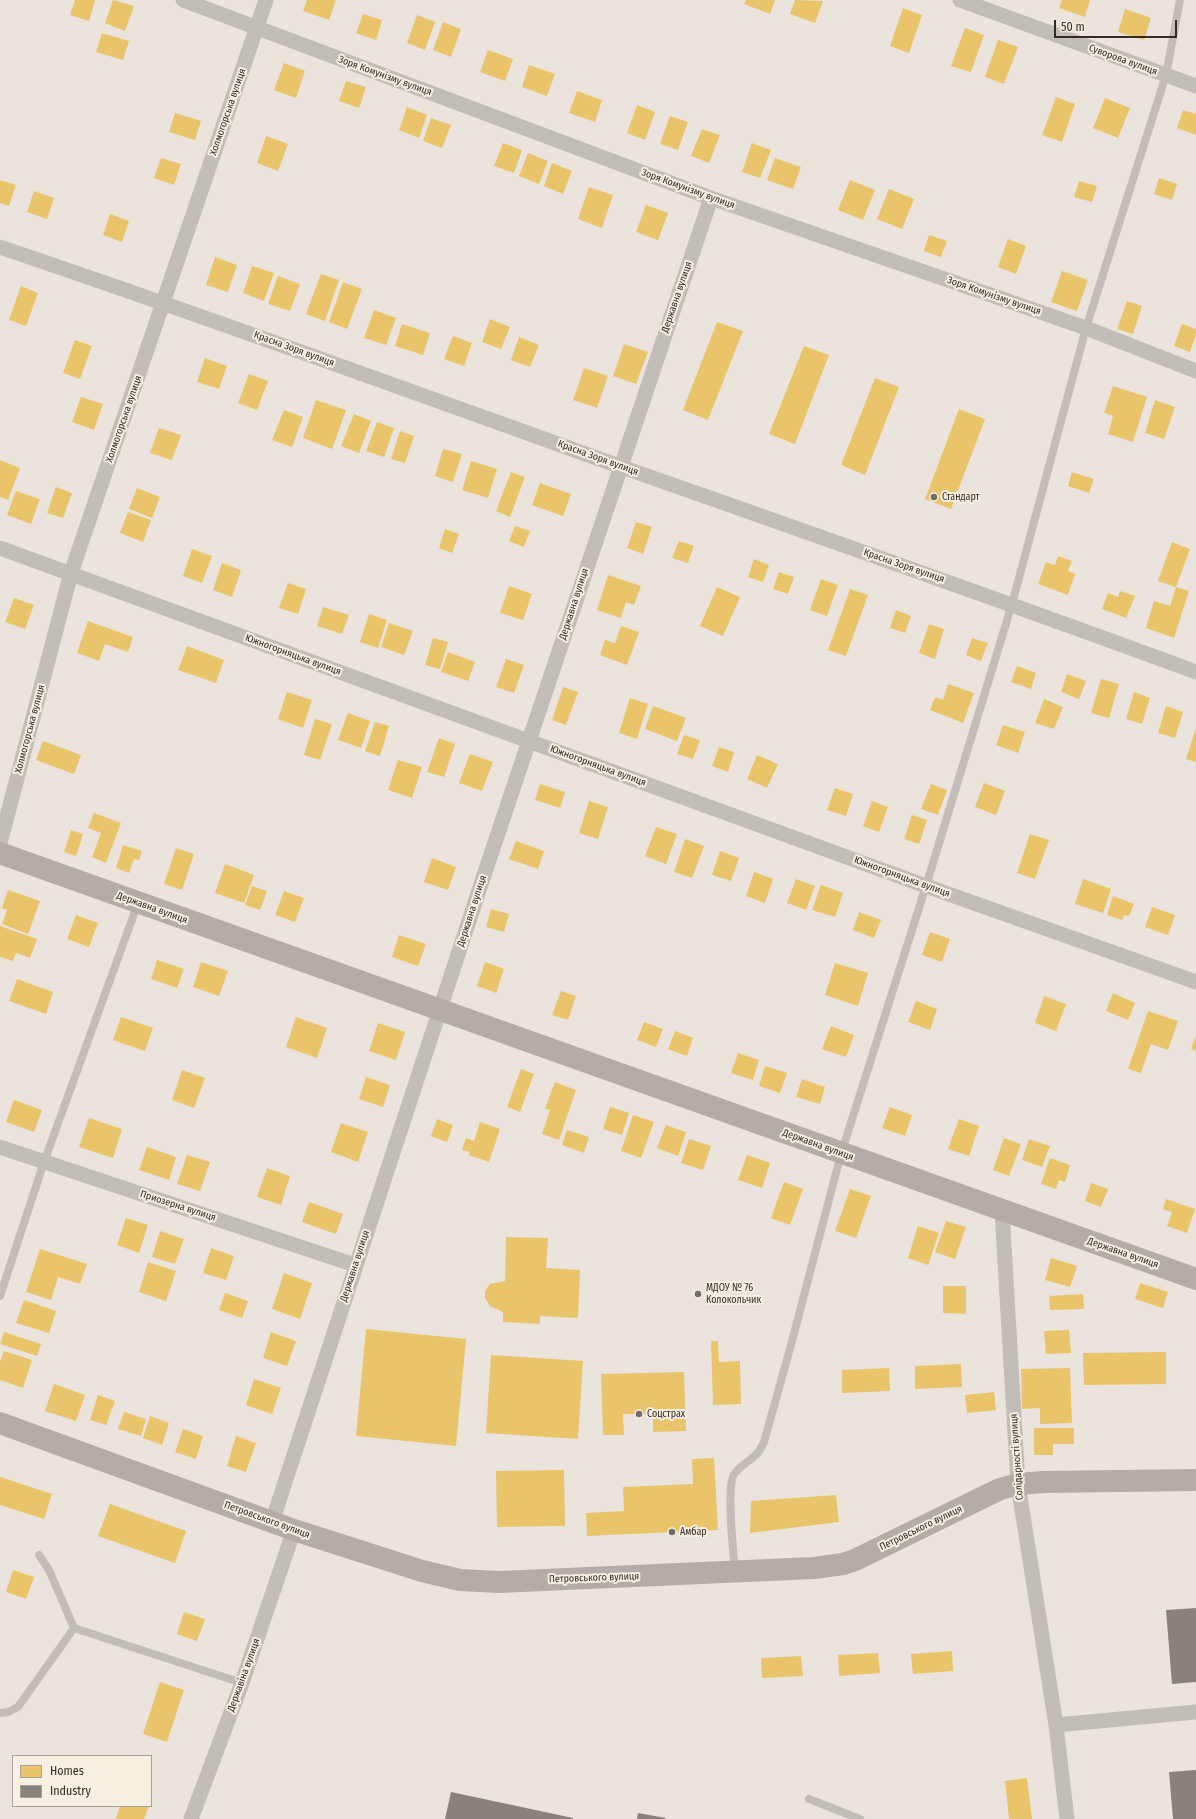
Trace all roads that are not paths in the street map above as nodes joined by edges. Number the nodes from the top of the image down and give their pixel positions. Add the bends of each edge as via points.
1 (183, 0) edge
2 (266, 0) edge
3 (960, 0) edge
4 (1180, 0) edge
5 (256, 28) junction
6 (1166, 75) junction
7 (1196, 86) edge
8 (711, 198) junction
9 (0, 247) edge
10 (164, 302) junction
11 (1086, 328) junction
12 (1196, 371) edge
13 (619, 466) junction
14 (0, 548) edge
15 (71, 573) junction
16 (1012, 604) junction
17 (1196, 672) edge
18 (528, 740) junction
19 (0, 843) edge
20 (0, 853) edge
21 (926, 886) junction
22 (138, 903) junction
23 (1196, 982) edge
24 (440, 1011) junction
25 (0, 1147) edge
26 (841, 1154) junction
27 (44, 1162) junction
28 (1002, 1210) junction
29 (355, 1265) junction
30 (1196, 1279) edge
31 (0, 1296) edge
32 (0, 1423) edge
33 (1196, 1480) edge
34 (1018, 1484) junction
35 (272, 1522) junction
36 (294, 1530) junction
37 (39, 1555) dead end
38 (735, 1572) junction
39 (74, 1628) junction
40 (242, 1683) junction
41 (1196, 1712) edge
42 (0, 1713) edge
43 (1056, 1725) junction
44 (810, 1799) dead end
45 (191, 1819) edge
46 (860, 1819) edge
47 (1067, 1819) edge

1 - 5 street, Зоря Комунізму вулиця
2 - 5 street, Холмогорська вулиця
3 - 6 street, Суворова вулиця
4 - 6 lane
5 - 8 street, Зоря Комунізму вулиця
5 - 10 street, Холмогорська вулиця
6 - 7 street, Суворова вулиця
6 - 11 lane
8 - 11 street, Зоря Комунізму вулиця
8 - 13 street, Державна вулиця
9 - 10 street, Красна Зоря вулиця
10 - 13 street, Красна Зоря вулиця
10 - 15 street, Холмогорська вулиця
11 - 12 street, Зоря Комунізму вулиця
11 - 16 lane
13 - 16 street, Красна Зоря вулиця
13 - 18 street, Державна вулиця
14 - 15 street, Южногорняцька вулиця
15 - 18 street, Южногорняцька вулиця
15 - 19 street, Холмогорська вулиця
16 - 17 street, Красна Зоря вулиця
16 - 21 lane
18 - 21 street, Южногорняцька вулиця
18 - 24 street, Державна вулиця
20 - 22 main road, Державна вулиця
21 - 23 street, Южногорняцька вулиця
21 - 26 lane
22 - 24 main road, Державна вулиця
22 - 27 lane
24 - 26 main road, Державна вулиця
24 - 29 street, Державна вулиця
25 - 27 street, Приозерна вулиця
26 - 28 main road, Державна вулиця
26 - 38 lane via 764,1442 754,1458 734,1473 731,1481
27 - 29 street, Приозерна вулиця
27 - 31 lane
28 - 30 main road, Державна вулиця
28 - 34 street, Солідарності вулиця
29 - 35 street, Державна вулиця
32 - 35 main road, Петровського вулиця
33 - 34 main road, Петровського вулиця
34 - 38 main road, Петровського вулиця via 1000,1489 843,1564
34 - 43 street, Солідарності вулиця
35 - 36 main road, Петровського вулиця
36 - 38 main road, Петровського вулиця via 422,1571 460,1580 499,1582
36 - 40 street, Державіна вулиця
37 - 39 lane via 49,1570
39 - 40 lane
39 - 42 lane via 18,1707
40 - 45 street, Державіна вулиця
41 - 43 street
43 - 47 street, Солідарності вулиця
44 - 46 lane

